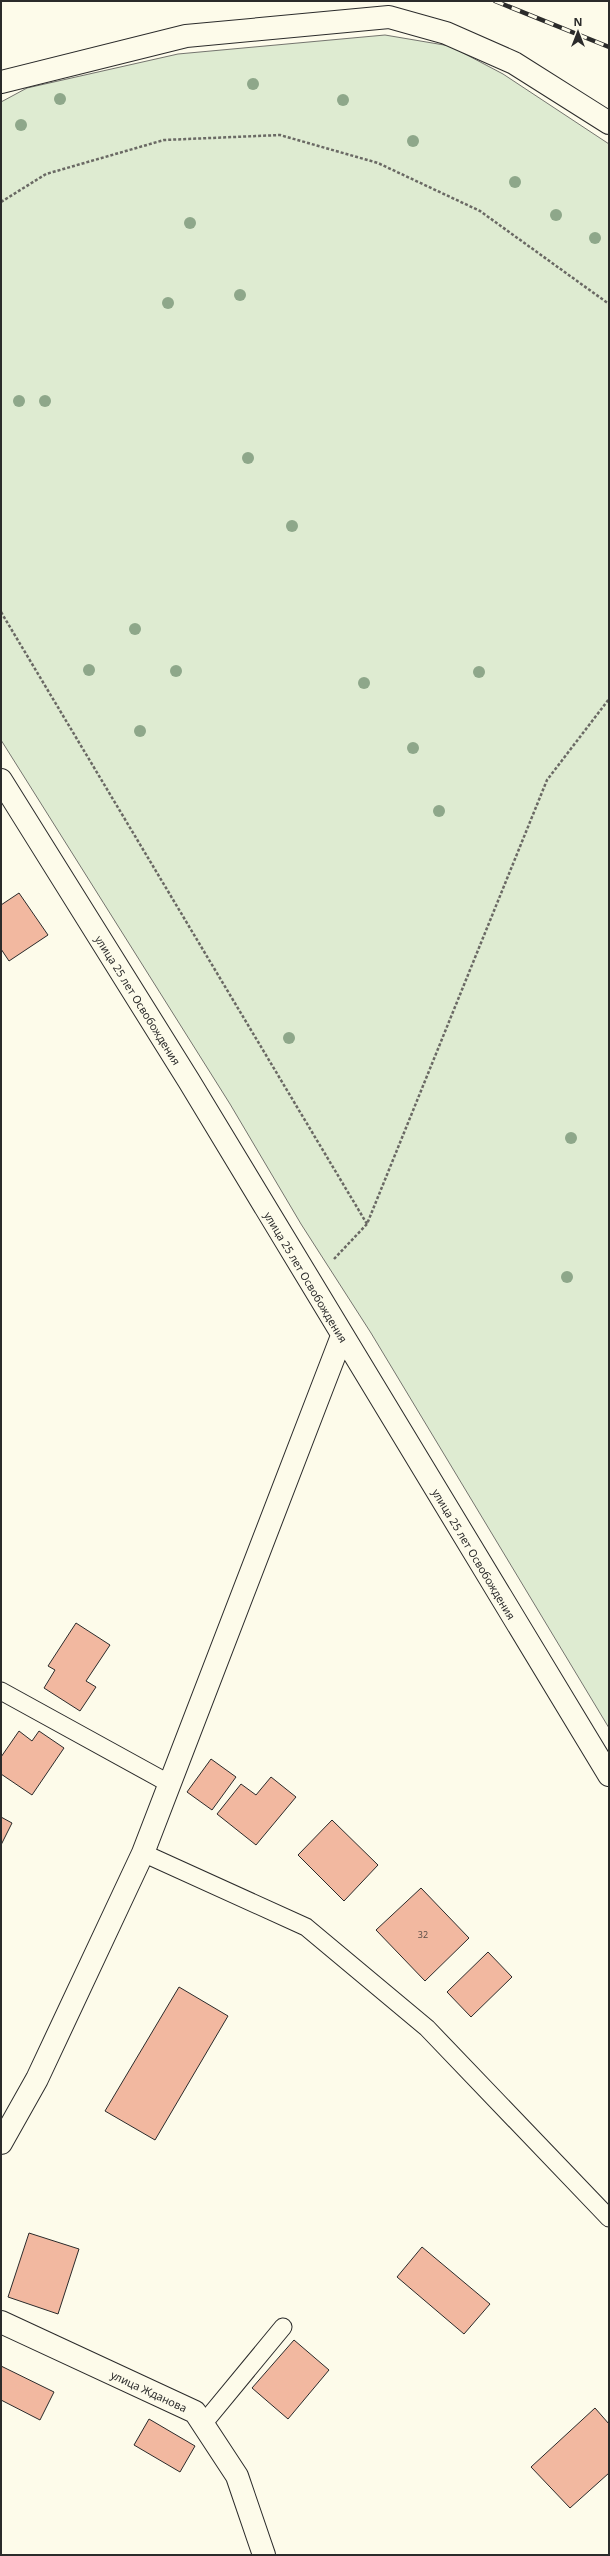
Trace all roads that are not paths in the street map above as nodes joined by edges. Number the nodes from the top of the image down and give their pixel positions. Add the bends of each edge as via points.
1 (1, 82) edge
2 (609, 123) edge
3 (1, 780) edge
4 (342, 1336) junction
5 (1, 1692) edge
6 (609, 1775) edge
7 (170, 1784) junction
8 (143, 1853) junction
9 (1, 2143) edge
10 (609, 2218) edge
11 (1, 2322) edge
12 (283, 2327) dead end
13 (203, 2424) junction
14 (264, 2555) edge

1 - 2 street via 186,36 389,17 446,33 514,63
3 - 4 street, улица 25 лет Освобождения via 189,1081
4 - 6 street, улица 25 лет Освобождения
4 - 7 street
5 - 7 lane
7 - 8 street
8 - 9 street via 37,2079
8 - 10 lane via 306,1927 427,2028
11 - 13 street, улица Жданова via 195,2412
12 - 13 lane
13 - 14 street, улица Жданова via 237,2476

